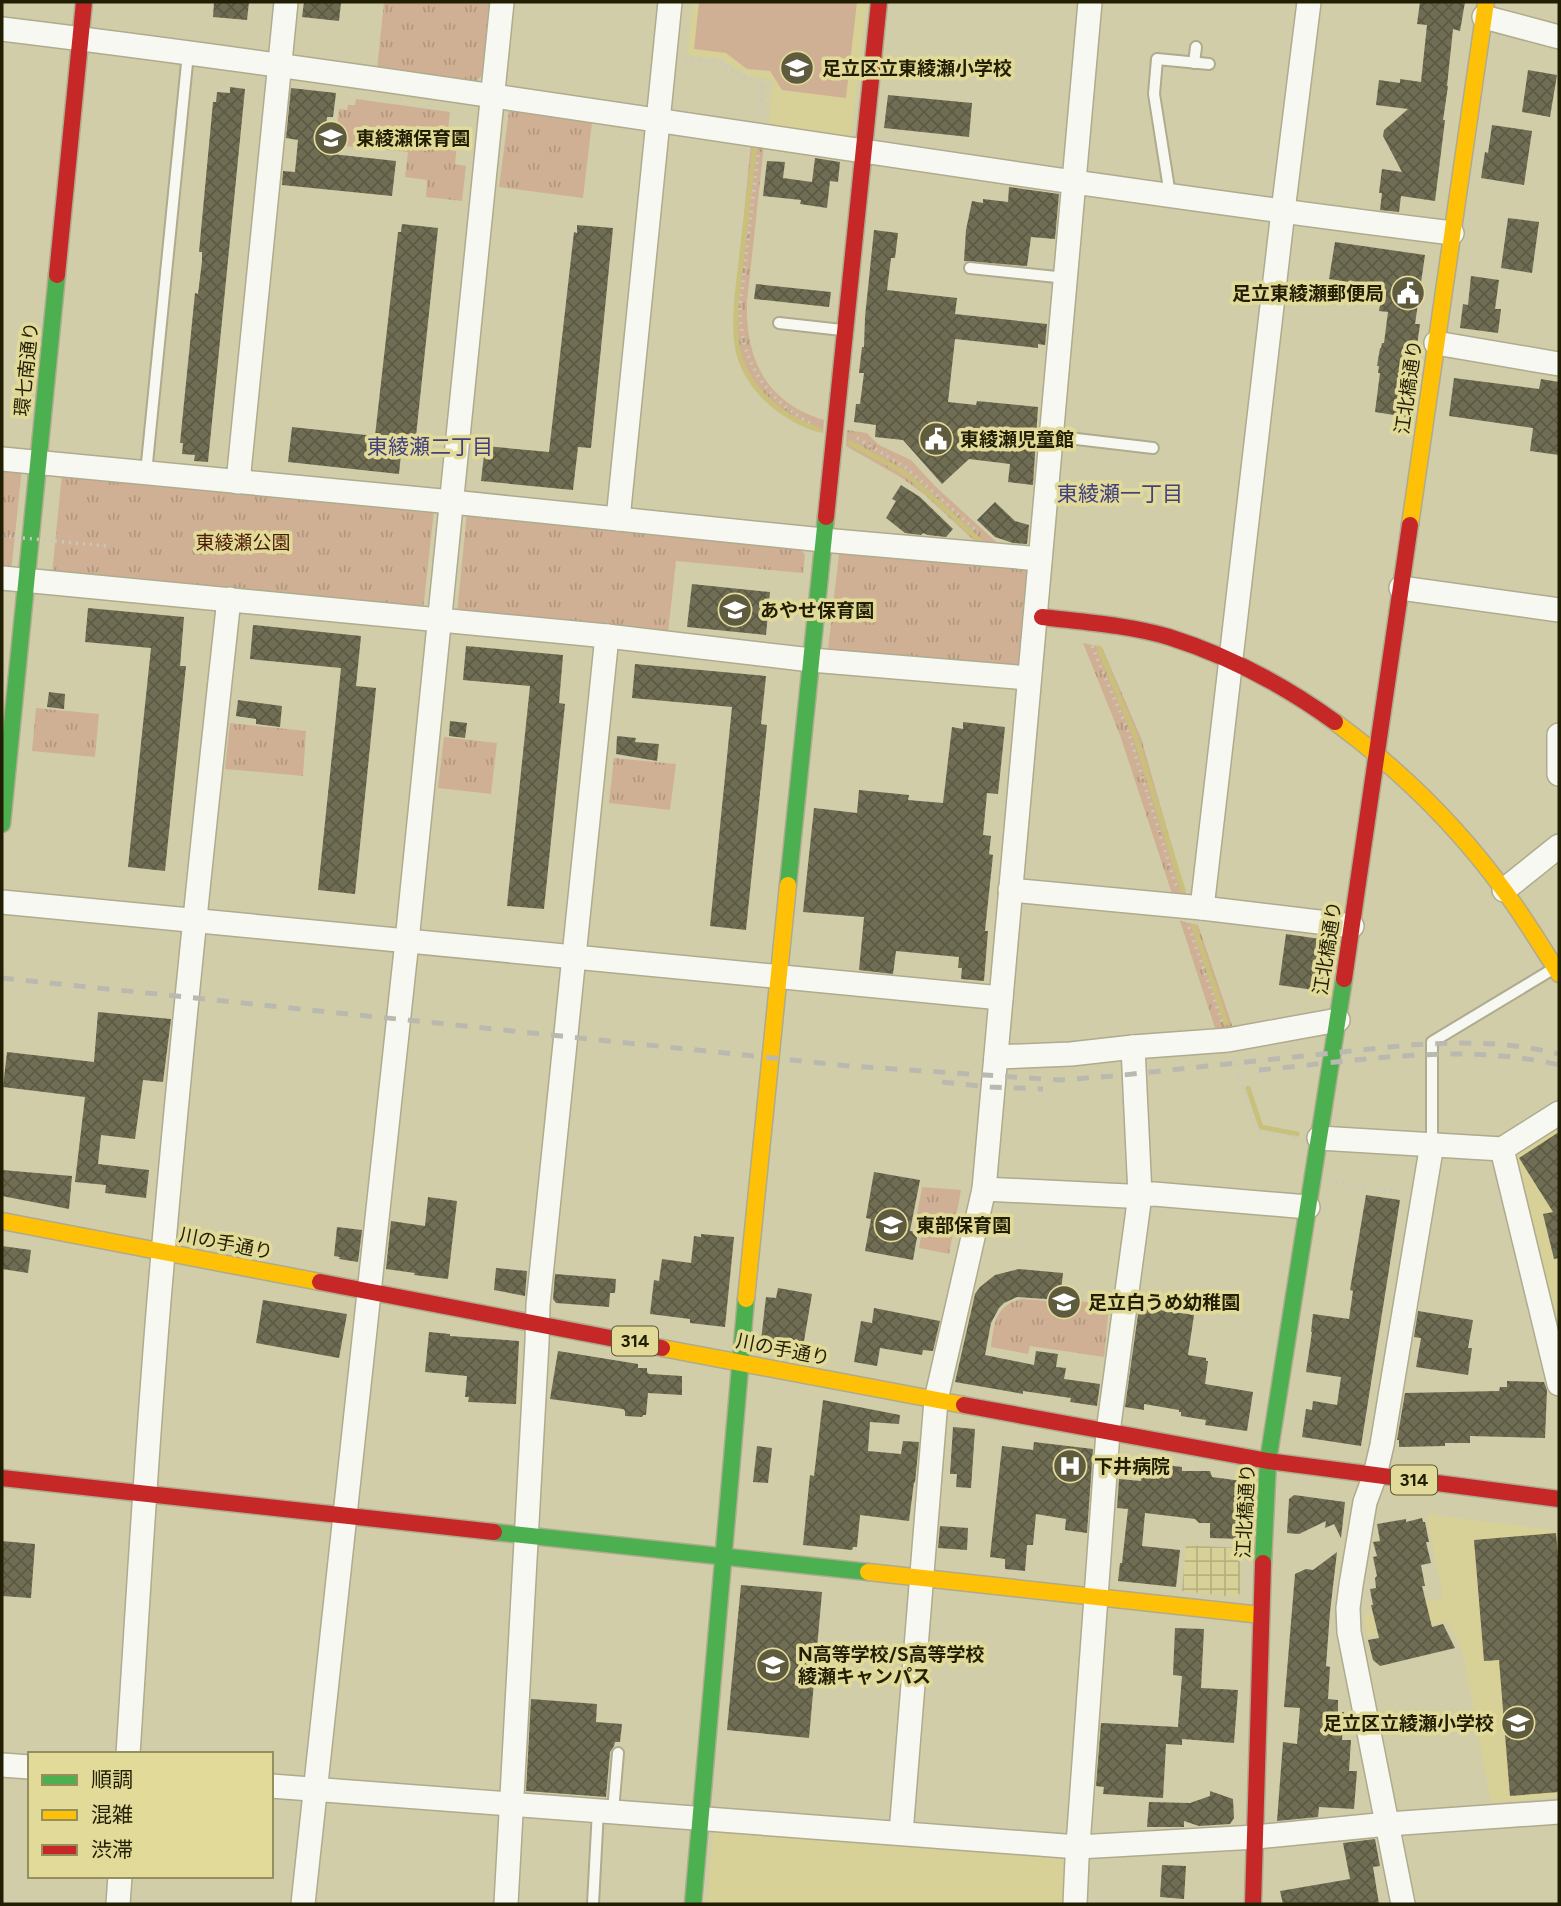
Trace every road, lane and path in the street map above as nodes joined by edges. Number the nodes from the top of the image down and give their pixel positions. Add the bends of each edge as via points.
1 (84, 2) edge
2 (286, 2) edge
3 (502, 2) edge
4 (670, 2) edge
5 (879, 2) edge
6 (1090, 2) edge
7 (1309, 2) edge
8 (1485, 9) edge
9 (2, 29) edge
10 (1559, 37) edge
11 (80, 38) junction
12 (1196, 47) dead end
13 (188, 54) junction
14 (680, 58) dead end
15 (1194, 62) junction
16 (1209, 64) dead end
17 (279, 66) junction
18 (493, 97) junction
19 (658, 121) junction
20 (760, 135) junction
21 (864, 150) junction
22 (1074, 182) junction
23 (1170, 195) junction
24 (1283, 211) junction
25 (1451, 233) junction
26 (970, 268) dead end
27 (1066, 278) junction
28 (779, 323) dead end
29 (845, 331) junction
30 (1436, 343) junction
31 (1559, 364) edge
32 (834, 431) junction
33 (1051, 436) junction
34 (1153, 448) dead end
35 (2, 459) edge
36 (38, 463) junction
37 (146, 473) junction
38 (237, 482) junction
39 (452, 502) junction
40 (618, 519) junction
41 (2, 536) edge
42 (822, 540) junction
43 (107, 546) dead end
44 (1002, 556) junction
45 (1040, 559) junction
46 (2, 578) edge
47 (26, 580) junction
48 (1401, 588) junction
49 (229, 599) junction
50 (1559, 610) edge
51 (1039, 617) junction
52 (439, 621) junction
53 (607, 636) junction
54 (811, 660) junction
55 (1231, 660) junction
56 (1029, 678) junction
57 (1559, 735) edge
58 (1377, 756) junction
59 (1559, 774) edge
60 (2, 824) edge
61 (1559, 846) edge
62 (1010, 890) junction
63 (1504, 890) junction
64 (2, 902) edge
65 (1202, 908) junction
66 (194, 920) junction
67 (1352, 926) junction
68 (407, 941) junction
69 (573, 957) junction
70 (1557, 971) edge
71 (778, 978) junction
72 (1001, 998) junction
73 (1338, 1020) junction
74 (1133, 1047) junction
75 (996, 1057) junction
76 (1559, 1113) edge
77 (1319, 1138) junction
78 (1432, 1144) junction
79 (1502, 1149) junction
80 (1329, 1181) dead end
81 (984, 1189) junction
82 (1411, 1193) dead end
83 (1140, 1195) junction
84 (1308, 1207) junction
85 (2, 1221) edge
86 (163, 1252) junction
87 (369, 1291) junction
88 (538, 1323) junction
89 (741, 1362) junction
90 (1559, 1384) edge
91 (936, 1400) junction
92 (1108, 1432) junction
93 (1268, 1461) junction
94 (1375, 1475) junction
95 (2, 1478) edge
96 (145, 1493) junction
97 (1559, 1499) edge
98 (345, 1514) junction
99 (527, 1535) junction
100 (724, 1556) junction
101 (921, 1578) junction
102 (1097, 1598) junction
103 (1261, 1615) junction
104 (128, 1752) edge
105 (618, 1753) dead end
106 (2, 1765) edge
107 (28, 1768) edge
108 (273, 1786) edge
109 (316, 1788) junction
110 (511, 1802) junction
111 (606, 1810) junction
112 (1559, 1812) edge
113 (701, 1818) junction
114 (1388, 1824) junction
115 (901, 1833) junction
116 (1256, 1837) junction
117 (1078, 1847) junction
118 (120, 1878) edge
119 (118, 1904) edge
120 (303, 1904) edge
121 (506, 1904) edge
122 (593, 1904) edge
123 (693, 1904) edge
124 (1075, 1904) edge
125 (1253, 1904) edge
126 (1403, 1904) edge

1 - 11 street, 環七南通り
2 - 17 street
3 - 18 street
4 - 19 street
5 - 21 street
6 - 22 street
7 - 24 street
8 - 10 street
8 - 25 street, 江北橋通り
9 - 11 street
11 - 13 street
11 - 36 street, 環七南通り
12 - 15 lane
13 - 17 street
13 - 37 lane
14 - 20 path via 720,62 762,84
15 - 16 lane
15 - 23 lane via 1157,59 1154,94
17 - 18 street
17 - 38 street
18 - 19 street
18 - 39 street
19 - 20 street
19 - 40 street
20 - 21 street
20 - 32 path via 740,328 766,388 801,418
21 - 22 street
21 - 29 street
22 - 23 street
22 - 27 street
23 - 24 street
24 - 25 street
24 - 55 street
25 - 30 street, 江北橋通り
26 - 27 lane
27 - 33 street
28 - 29 lane
29 - 32 street
30 - 31 street
30 - 48 street, 江北橋通り
32 - 42 street
32 - 44 path via 853,436 905,467
33 - 34 lane
33 - 45 street
35 - 36 street
36 - 37 street
36 - 47 street, 環七南通り
37 - 38 street
38 - 39 street
39 - 40 street
39 - 52 street
40 - 42 street
41 - 43 path, bridge
42 - 44 street
42 - 54 street
44 - 45 street
45 - 51 street
46 - 47 street
47 - 49 street
47 - 60 street, 環七南通り
48 - 50 street
48 - 58 street, 江北橋通り
49 - 52 street
49 - 66 street
51 - 55 street via 1146,632
51 - 56 street
52 - 53 street
52 - 68 street
53 - 54 street
53 - 69 street
54 - 56 street
54 - 71 street
55 - 58 street via 1322,713
55 - 65 street
56 - 62 street
57 - 59 street
58 - 63 street via 1461,838
58 - 67 street, 江北橋通り
61 - 63 street
62 - 65 street
62 - 72 street
63 - 70 street
64 - 66 street
65 - 67 street
66 - 68 street
66 - 86 street
67 - 73 street, 江北橋通り
68 - 69 street
68 - 87 street
69 - 71 street
69 - 88 street
70 - 78 lane via 1432,1042
71 - 72 street
71 - 89 street
72 - 75 street
73 - 74 street via 1228,1040
73 - 77 street, 江北橋通り
74 - 75 street
74 - 83 street
75 - 81 street
76 - 79 street
77 - 78 street
77 - 84 street, 江北橋通り
78 - 79 street
78 - 94 street
79 - 90 street
80 - 82 path
81 - 83 street
81 - 91 street
83 - 84 street
83 - 92 street
84 - 93 street, 江北橋通り
85 - 86 street, 川の手通り / 314
86 - 87 street, 川の手通り / 314
86 - 96 street
87 - 88 street, 川の手通り / 314
87 - 98 street
88 - 89 street, 川の手通り / 314
88 - 99 street
89 - 91 street, 川の手通り / 314
89 - 100 street
91 - 92 street, 川の手通り / 314
91 - 101 street
92 - 93 street, 川の手通り / 314
92 - 102 street
93 - 94 street, 川の手通り / 314
93 - 103 street, 江北橋通り
94 - 97 street, 川の手通り / 314
94 - 114 street via 1365,1502 1351,1585 1349,1632
95 - 96 street
96 - 98 street
96 - 104 street
98 - 99 street
98 - 109 street
99 - 100 street
99 - 110 street
100 - 101 street
100 - 113 street
101 - 102 street
101 - 115 street
102 - 103 street
102 - 117 street
103 - 116 street, 江北橋通り
105 - 111 lane
106 - 107 street
108 - 109 street
109 - 110 street
109 - 120 street
110 - 111 street
110 - 121 street
111 - 113 street
111 - 122 lane
112 - 114 street
113 - 115 street
113 - 123 street
114 - 116 street
114 - 126 street
115 - 117 street
116 - 117 street
116 - 125 street, 江北橋通り
117 - 124 street
118 - 119 street

